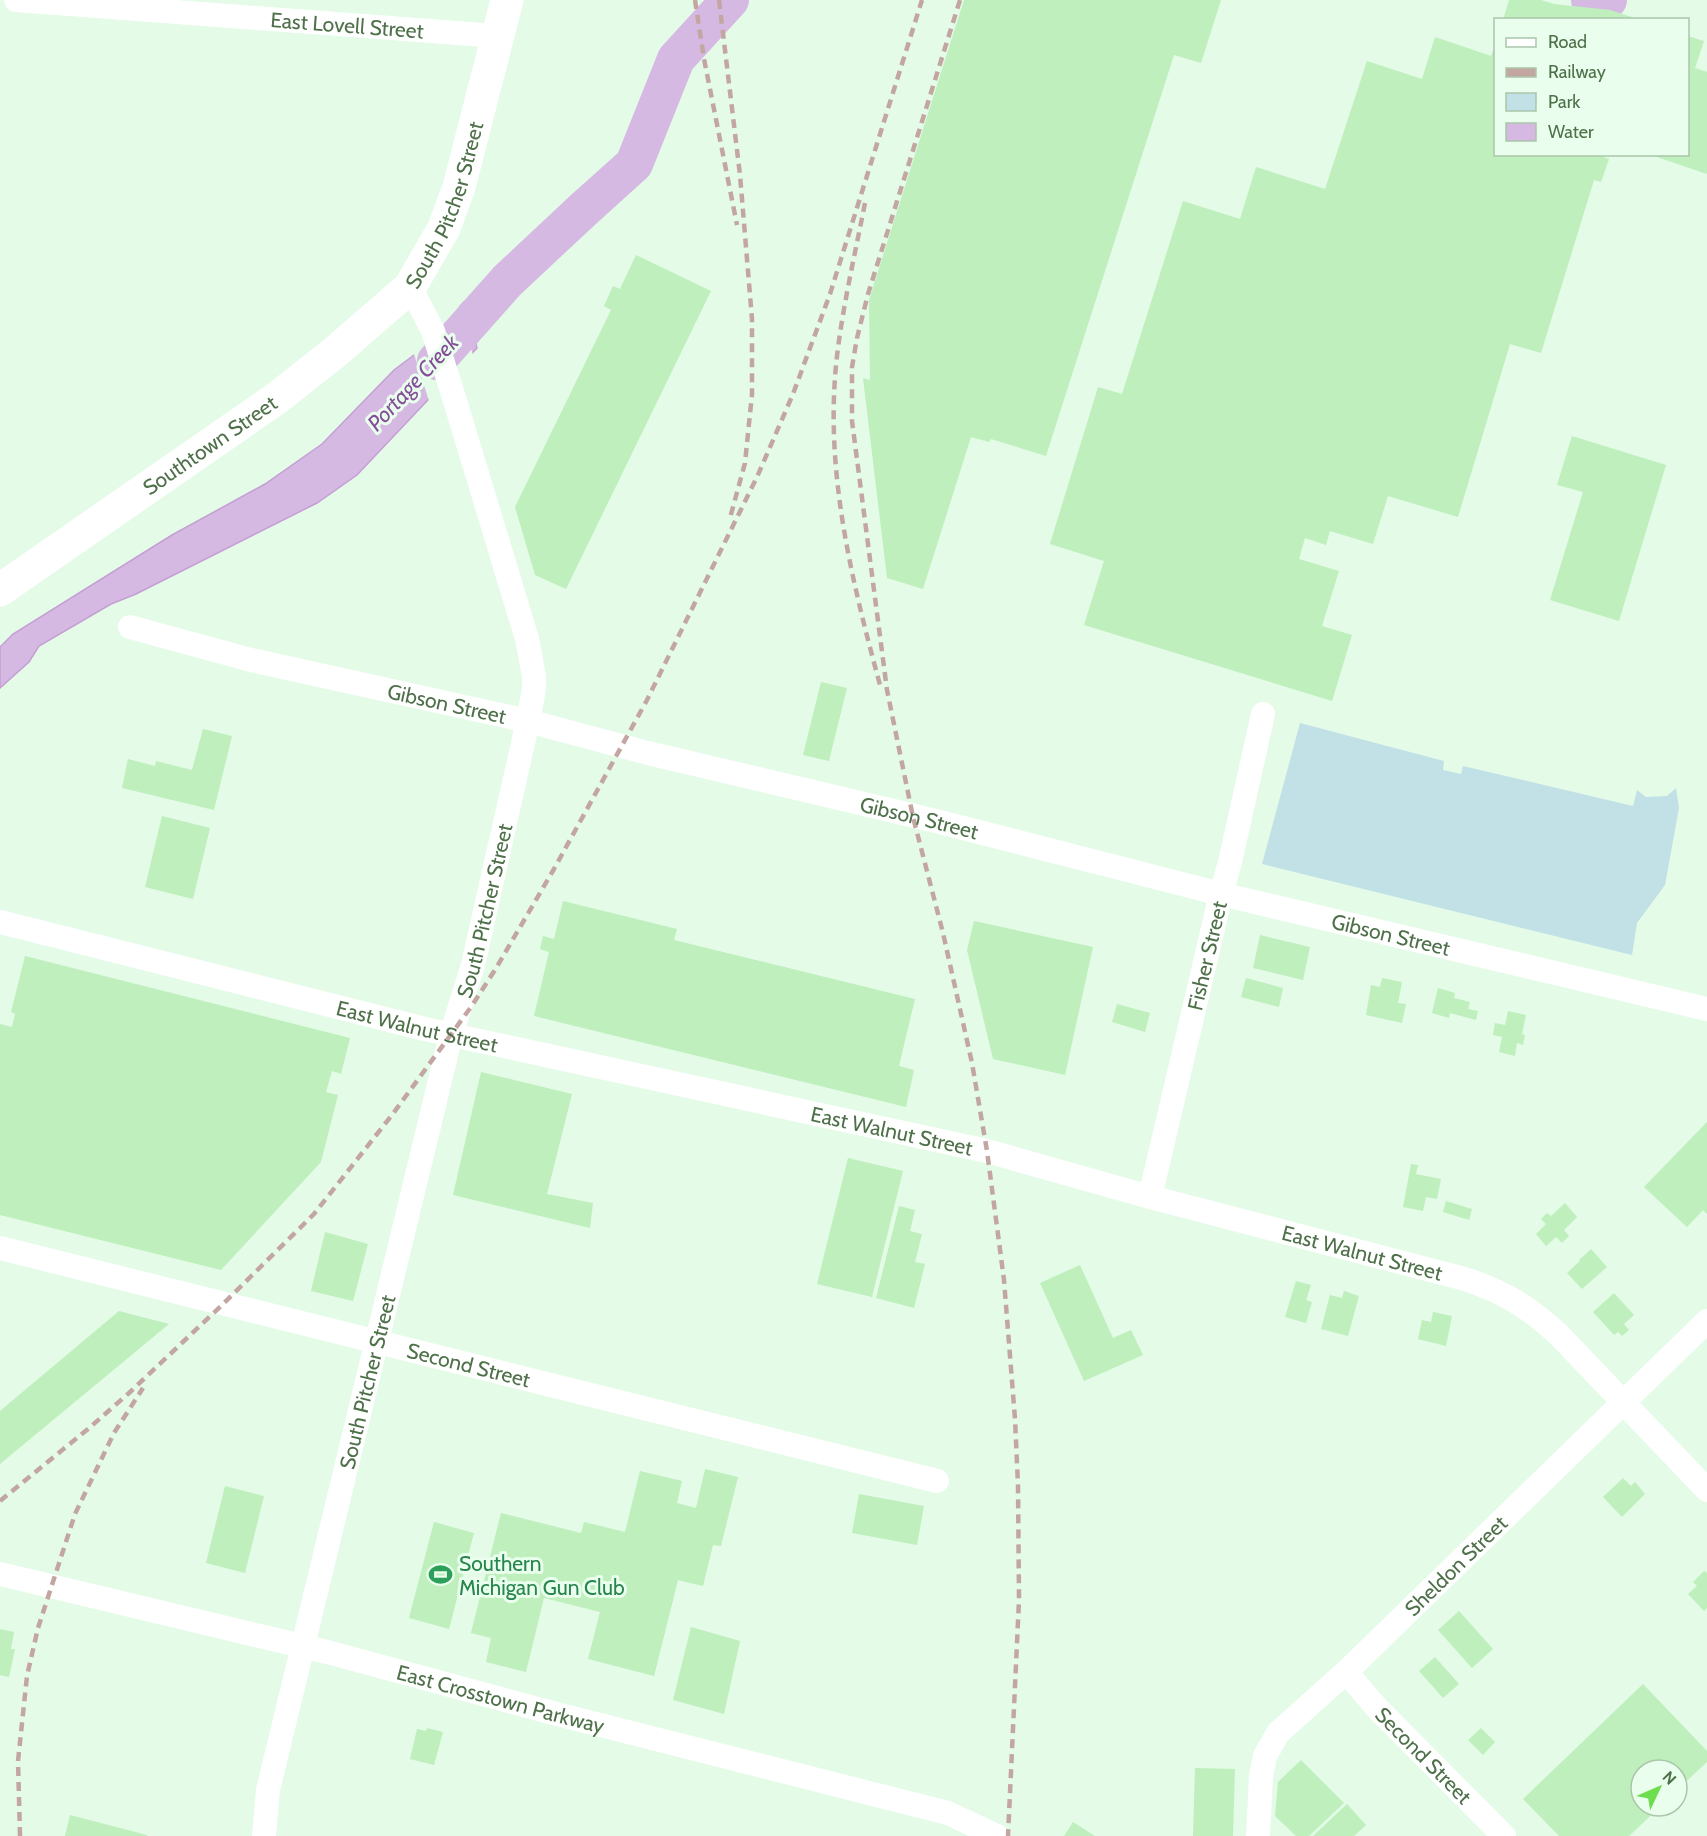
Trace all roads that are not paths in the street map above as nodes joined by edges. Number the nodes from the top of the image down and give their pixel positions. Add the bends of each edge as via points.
1 (16, 0) edge
2 (507, 0) edge
3 (497, 36) junction
4 (410, 287) junction
5 (0, 590) edge
6 (130, 627) dead end
7 (1263, 714) dead end
8 (528, 721) junction
9 (1221, 894) junction
10 (0, 922) edge
11 (1707, 1009) edge
12 (451, 1035) junction
13 (1150, 1197) junction
14 (0, 1248) edge
15 (1707, 1322) edge
16 (377, 1342) junction
17 (1623, 1403) junction
18 (937, 1481) dead end
19 (1707, 1490) edge
20 (0, 1574) edge
21 (302, 1646) junction
22 (1346, 1672) junction
23 (264, 1836) edge
24 (997, 1836) edge
25 (1258, 1836) edge
26 (1504, 1836) edge

1 - 3 street, East Lovell Street
2 - 3 main road, South Pitcher Street
3 - 4 main road, South Pitcher Street via 459,187 444,228
4 - 5 main road, Southtown Street via 277,398
4 - 8 street, South Pitcher Street via 433,331 527,639 534,676
6 - 8 street, Gibson Street via 251,660
7 - 9 street, Fisher Street
8 - 9 street, Gibson Street
8 - 12 street, South Pitcher Street via 473,965
9 - 11 street, Gibson Street
9 - 13 street, Fisher Street
10 - 12 street, East Walnut Street
12 - 13 street, East Walnut Street via 986,1151
12 - 16 street, South Pitcher Street
13 - 17 street, East Walnut Street via 1491,1288 1536,1314
14 - 16 street, Second Street
15 - 17 street, Sheldon Street
16 - 18 street, Second Street
16 - 21 street, South Pitcher Street
17 - 19 street, East Walnut Street
17 - 22 street, Sheldon Street
20 - 21 street, East Crosstown Parkway
21 - 23 street, South Pitcher Street via 267,1793
21 - 24 street, East Crosstown Parkway via 948,1813
22 - 25 street, Sheldon Street via 1278,1733 1265,1756
22 - 26 street, Second Street

